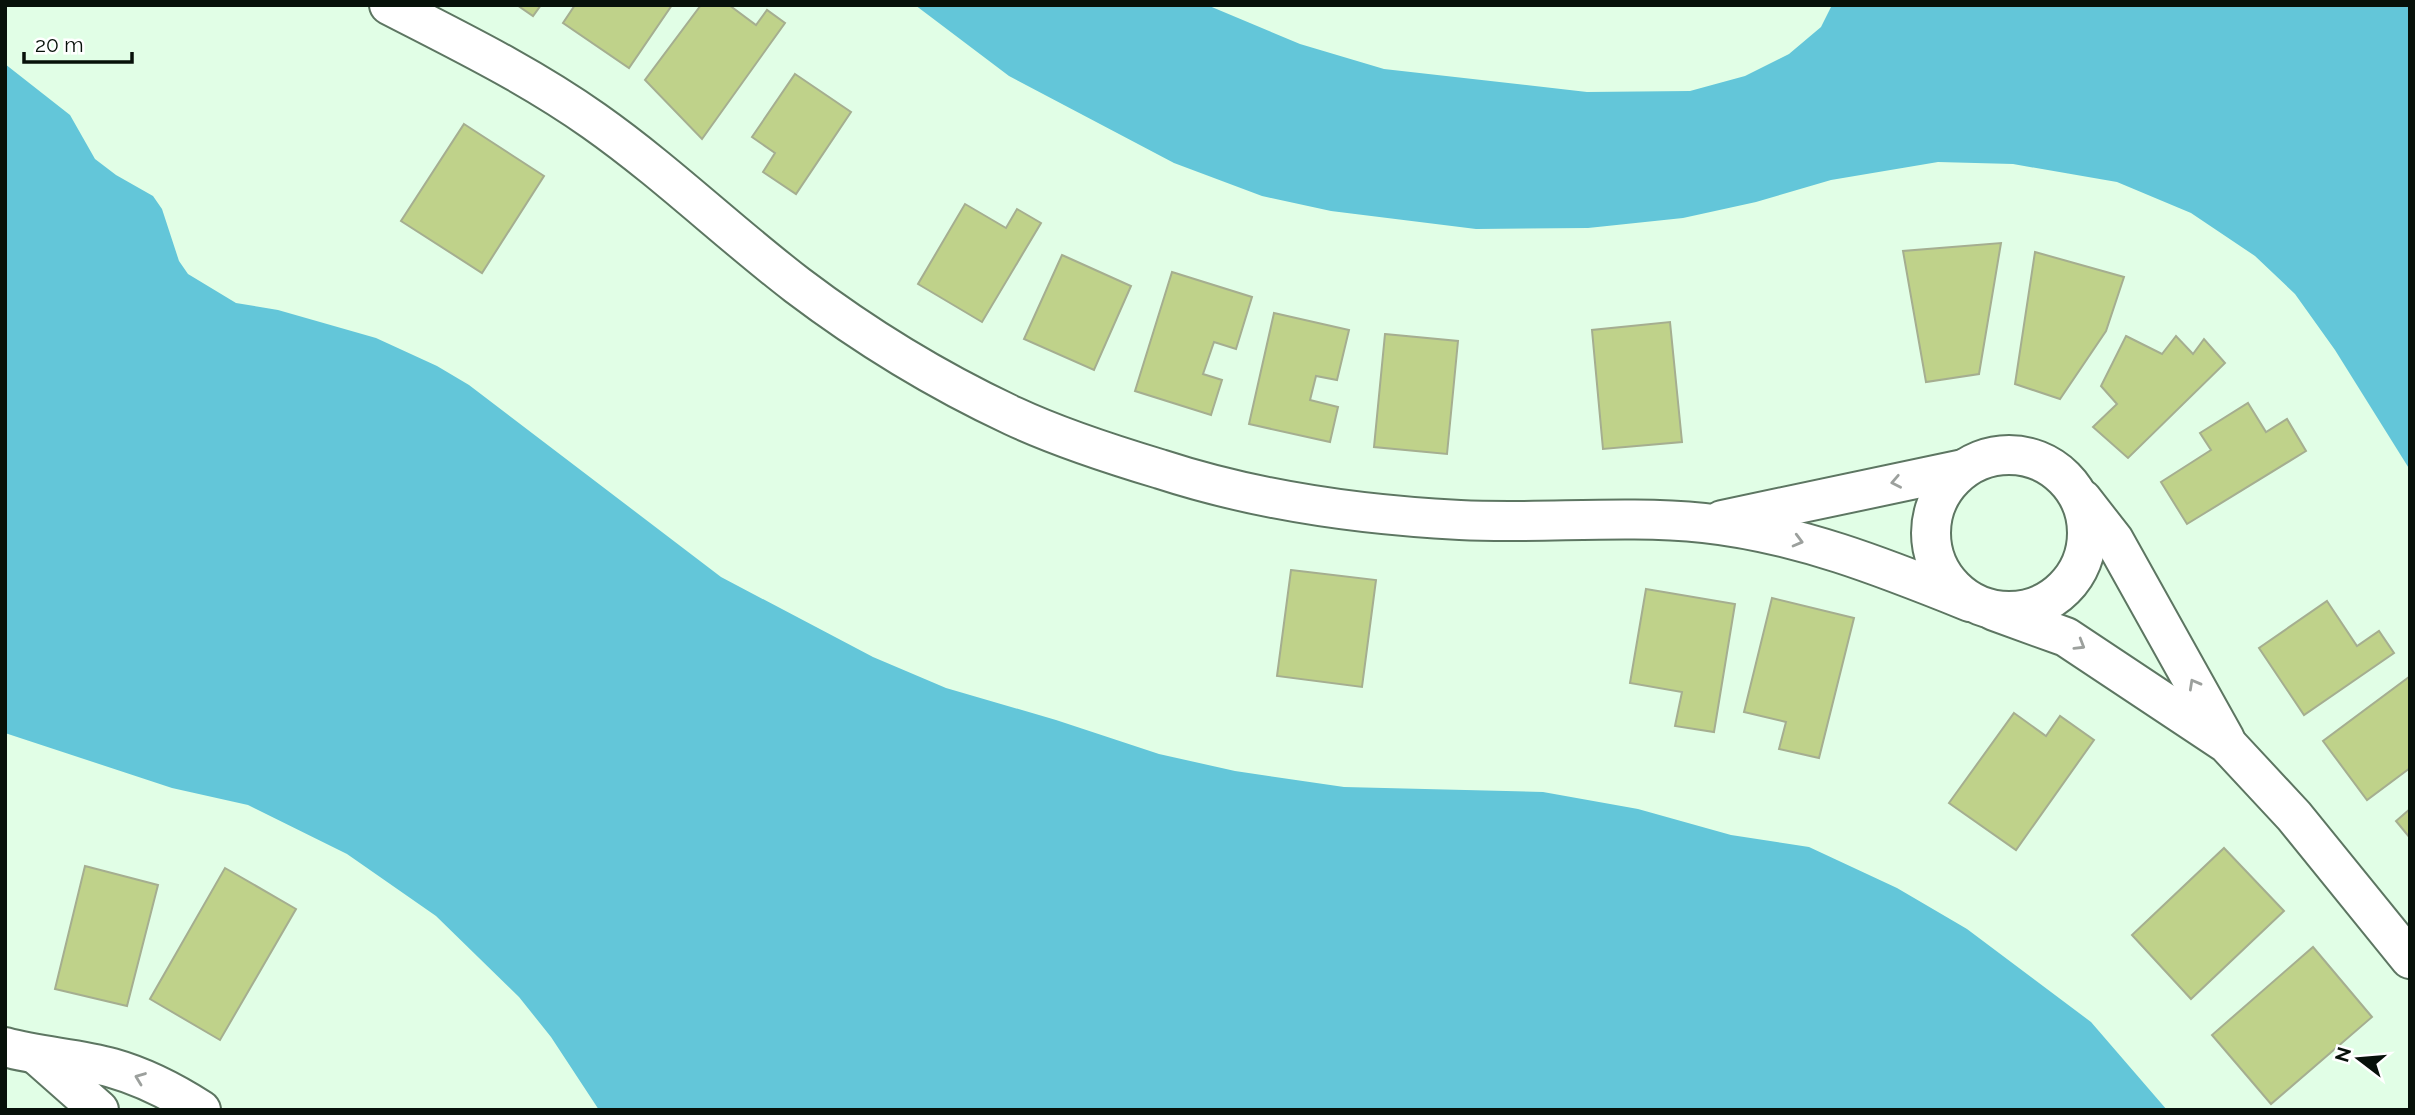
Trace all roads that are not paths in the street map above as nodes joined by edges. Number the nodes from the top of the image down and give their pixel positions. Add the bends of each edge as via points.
1 (389, 5) edge
2 (1963, 469) junction
3 (2077, 492) junction
4 (1707, 524) junction
5 (1982, 607) junction
6 (2227, 744) junction
7 (2410, 959) edge
8 (22, 1052) edge
9 (99, 1110) edge
10 (201, 1110) edge

1 - 4 street via 504,64 598,123 799,286 872,336 1013,416 1062,436 1165,471 1279,499 1388,514 1463,520
2 - 3 street via 1986,458 2011,454 2037,459 2060,472
2 -> 4 street
2 - 5 street via 1945,488 1934,512 1931,538 1936,563 1950,585
3 - 5 street via 2086,516 2088,542 2081,567 2066,589 2045,604 2020,612
6 -> 3 street via 2113,540
4 -> 5 street via 1789,538 1865,559
5 -> 6 street via 2066,637
6 - 7 street via 2294,816
8 - 9 street
10 -> 8 street via 168,1088 111,1067

